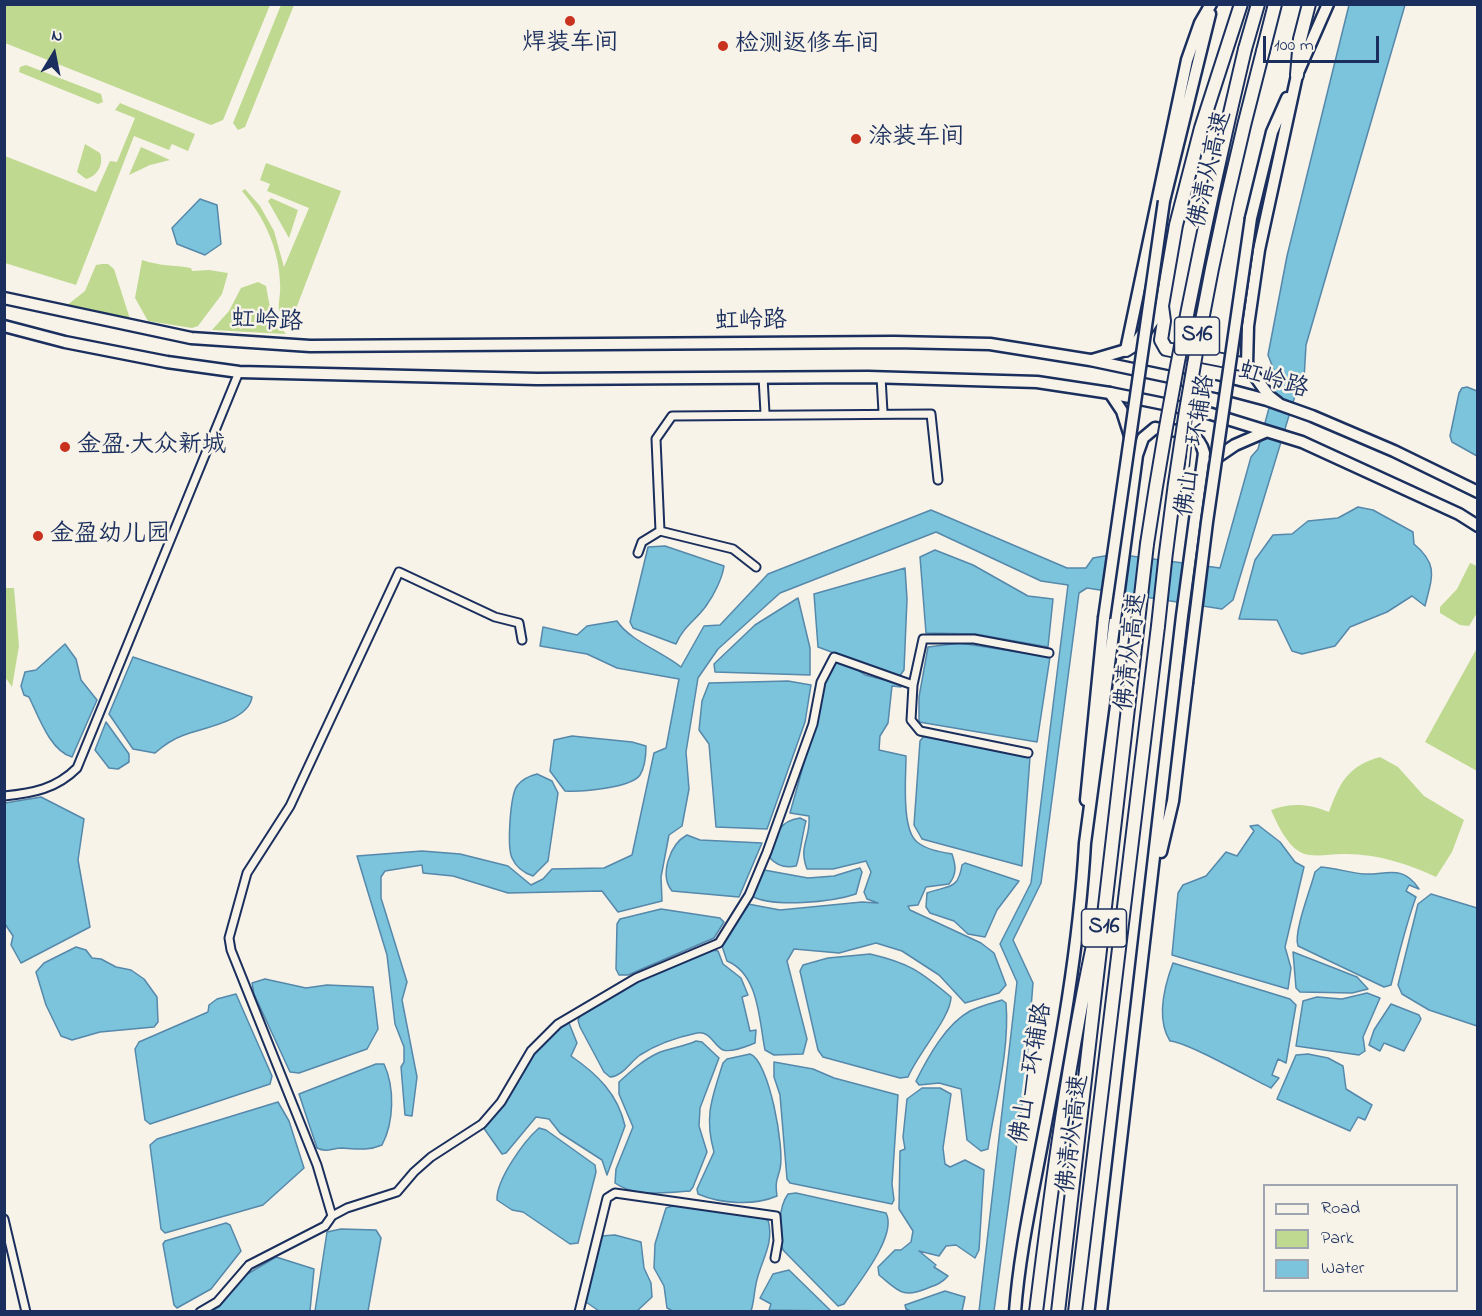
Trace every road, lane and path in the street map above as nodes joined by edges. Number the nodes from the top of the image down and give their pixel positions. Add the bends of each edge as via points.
1 (1211, 4) edge
2 (1241, 4) edge
3 (1258, 4) edge
4 (1275, 4) edge
5 (1309, 4) edge
6 (1328, 4) edge
7 (1297, 75) junction
8 (4, 298) edge
9 (1162, 306) junction
10 (4, 326) edge
11 (1126, 350) junction
12 (1090, 360) junction
13 (1247, 365) junction
14 (239, 372) junction
15 (763, 377) junction
16 (881, 377) junction
17 (1110, 393) junction
18 (1268, 398) junction
19 (883, 412) junction
20 (765, 413) junction
21 (1265, 432) junction
22 (1137, 455) junction
23 (1203, 478) junction
24 (938, 480) dead end
25 (1478, 492) edge
26 (1478, 526) edge
27 (660, 531) junction
28 (638, 553) dead end
29 (756, 567) dead end
30 (522, 640) dead end
31 (1049, 653) dead end
32 (913, 685) junction
33 (1028, 753) dead end
34 (4, 796) edge
35 (1085, 843) junction
36 (1112, 861) junction
37 (1149, 905) junction
38 (332, 1216) junction
39 (4, 1219) edge
40 (775, 1258) dead end
41 (26, 1311) edge
42 (200, 1311) edge
43 (579, 1311) edge
44 (1014, 1311) edge
45 (1036, 1311) edge
46 (1058, 1311) edge
47 (1075, 1311) edge
48 (1101, 1311) edge

1 - 11 main road via 1187,60
1 - 35 main road, 佛山一环辅路, bridge via 1164,201 1104,618 1087,775
2 - 9 highway via 1201,128 1176,225
3 - 36 highway, 佛清从高速 / S16, bridge via 1208,205 1181,341 1147,544
4 - 47 highway, 佛清从高速 / S16, bridge via 1237,151 1194,352 1172,494
5 - 7 highway via 1300,39
6 - 7 main road, 佛山一环辅路
7 - 13 main road via 1259,250 1248,326
7 - 37 main road, 佛山一环辅路, bridge via 1272,132 1251,218 1203,544 1173,801
8 - 12 main road, 虹岭路 via 191,339 232,342 343,347 990,344
9 - 11 highway via 1137,343
9 - 13 highway via 1161,340 1166,349
10 - 14 main road, 虹岭路 via 167,362
11 - 12 main road
12 - 18 main road, 虹岭路
13 - 18 main road
14 - 15 main road, 虹岭路 via 537,379
14 - 34 street via 77,768 41,792
15 - 16 main road, 虹岭路
15 - 20 street
16 - 17 main road, 虹岭路 via 1037,382
16 - 19 street
17 - 21 main road, 虹岭路 via 1208,413
17 - 22 main road via 1122,411
18 - 25 main road, 虹岭路 via 1394,451
19 - 20 street
19 - 24 street via 931,414
20 - 27 street via 672,416 656,439
21 - 23 main road via 1225,450 1211,462
21 - 26 main road, 虹岭路 via 1302,442
22 - 23 main road, 佛山一环辅路 via 1143,438 1155,428 1195,435 1202,441
22 - 35 main road, 佛山一环辅路
23 - 37 main road, 佛山一环辅路 via 1182,616
27 - 28 street via 642,542
27 - 29 street via 733,549
30 - 38 street via 519,623 495,617 399,572 290,806 247,873 229,938 231,950 317,1165
31 - 32 street via 974,639 923,639
32 - 33 street via 911,720 920,731
32 - 38 street via 834,657 822,682 813,724 758,874 719,943 636,978 558,1024 531,1051 501,1102 482,1124 430,1157 397,1192
35 - 44 main road, 佛山一环辅路 via 1072,982 1027,1212
36 - 45 highway via 1084,984 1058,1137
36 - 46 highway, 佛清从高速 / S16
37 - 48 main road
38 - 42 street via 325,1226 249,1266 217,1302
39 - 41 street
40 - 43 street via 776,1216 615,1193 607,1198

